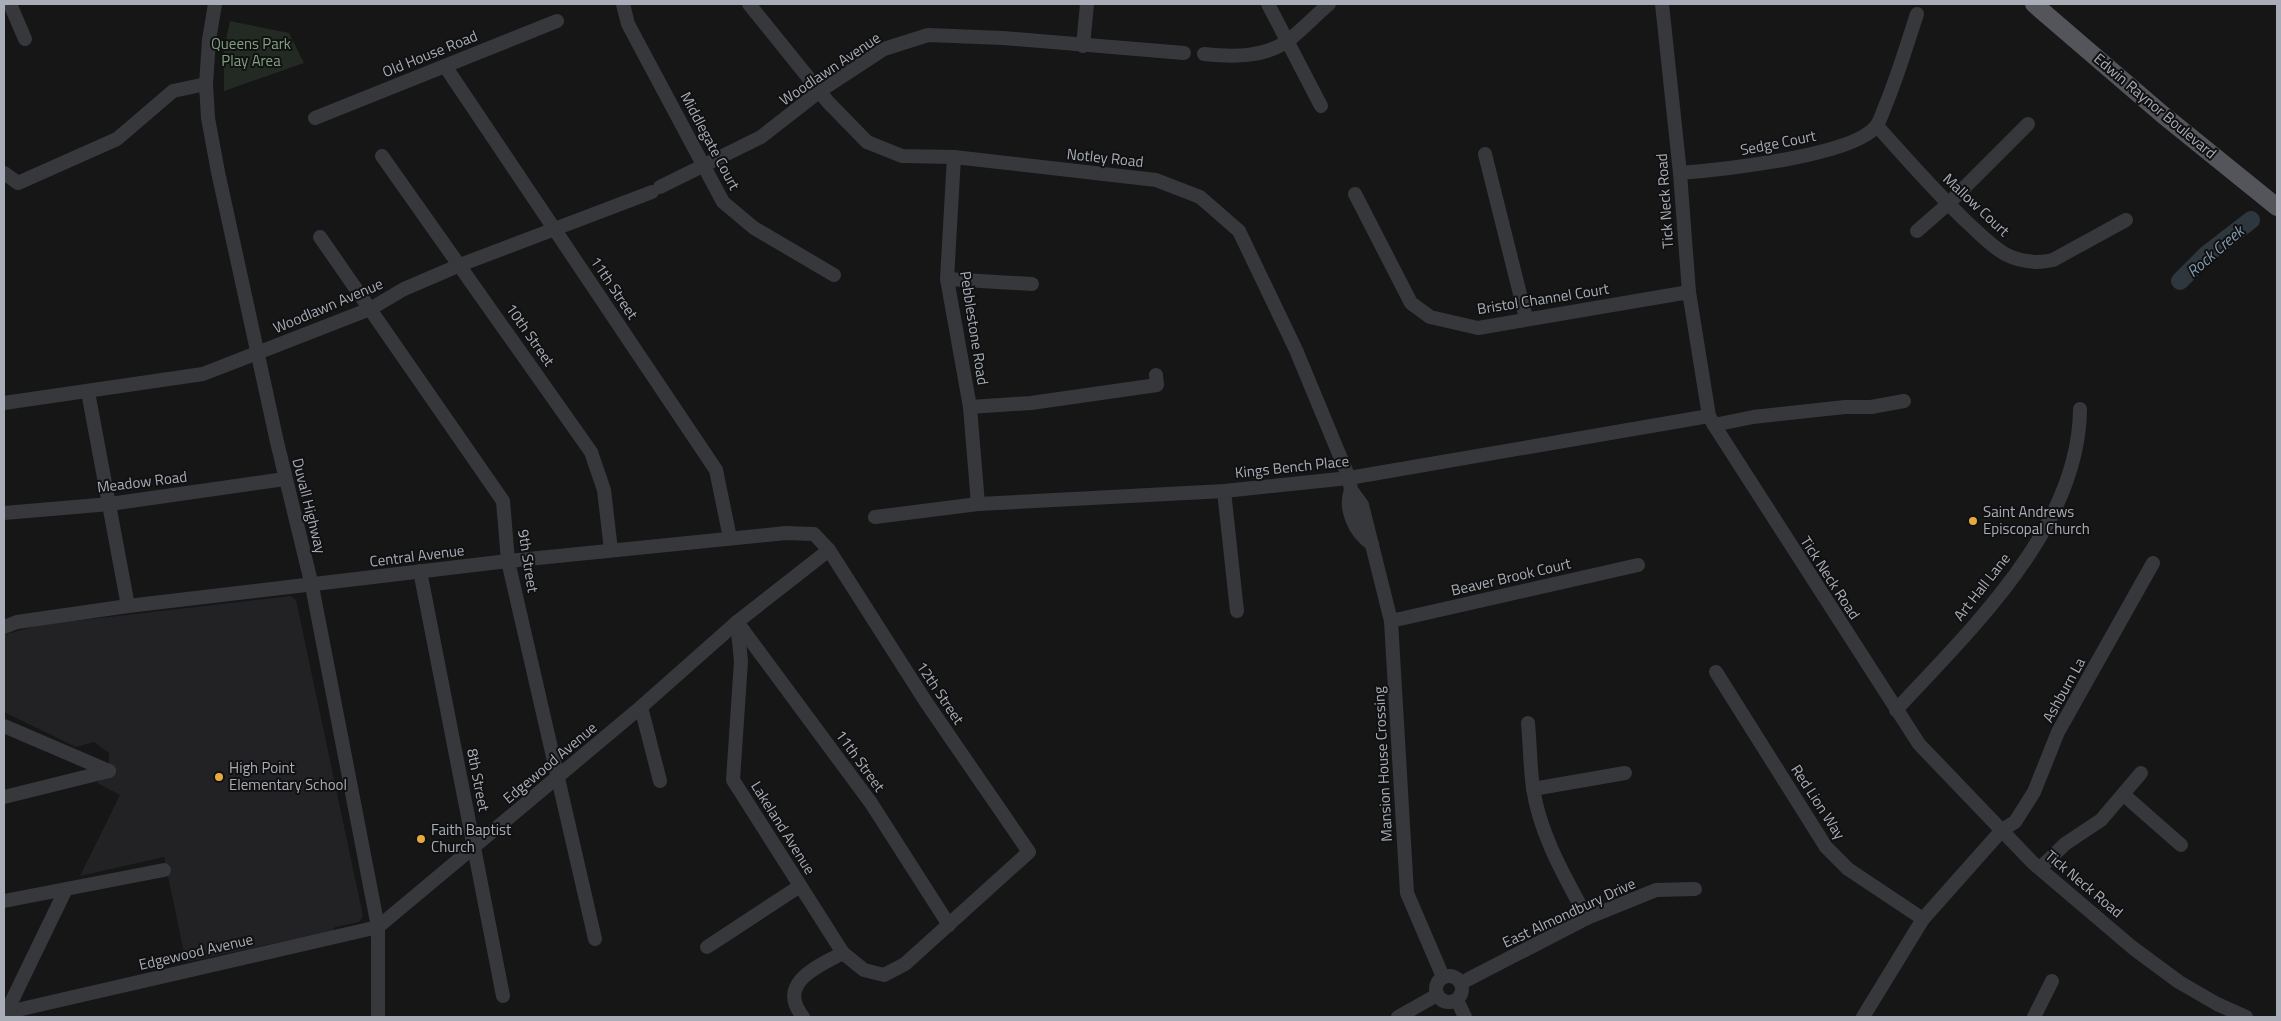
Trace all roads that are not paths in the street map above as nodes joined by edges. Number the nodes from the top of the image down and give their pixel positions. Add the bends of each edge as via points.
1 (10, 4) edge
2 (215, 4) edge
3 (623, 4) edge
4 (1087, 4) edge
5 (1268, 4) edge
6 (1329, 4) edge
7 (1662, 4) edge
8 (2034, 4) edge
9 (756, 6) edge
10 (1917, 14) dead end
11 (557, 21) dead end
12 (25, 39) dead end
13 (1288, 41) junction
14 (1083, 46) junction
15 (1184, 54) dead end
16 (1204, 54) dead end
17 (445, 66) junction
18 (206, 84) junction
19 (820, 91) junction
20 (1321, 106) dead end
21 (315, 118) dead end
22 (2028, 124) dead end
23 (1877, 126) junction
24 (1485, 154) dead end
25 (382, 156) dead end
26 (954, 158) junction
27 (705, 167) junction
28 (1680, 172) junction
29 (4, 173) edge
30 (1355, 194) dead end
31 (1948, 204) junction
32 (2277, 207) edge
33 (2126, 220) dead end
34 (556, 230) junction
35 (1917, 231) dead end
36 (320, 237) dead end
37 (460, 264) junction
38 (834, 275) dead end
39 (947, 279) junction
40 (1032, 284) dead end
41 (1689, 292) junction
42 (370, 309) junction
43 (1526, 318) junction
44 (259, 353) junction
45 (1156, 375) dead end
46 (88, 392) junction
47 (1904, 401) dead end
48 (4, 403) edge
49 (970, 408) junction
50 (2080, 409) dead end
51 (1712, 421) junction
52 (285, 479) junction
53 (1350, 484) junction
54 (1224, 491) junction
55 (110, 504) junction
56 (978, 504) junction
57 (4, 513) edge
58 (875, 517) dead end
59 (730, 538) junction
60 (611, 550) junction
61 (829, 550) junction
62 (508, 561) junction
63 (2154, 563) dead end
64 (1638, 565) dead end
65 (420, 571) junction
66 (312, 586) junction
67 (128, 606) junction
68 (1237, 611) dead end
69 (1391, 621) junction
70 (737, 622) junction
71 (4, 627) edge
72 (1716, 672) dead end
73 (641, 707) junction
74 (1896, 710) junction
75 (1528, 722) dead end
76 (4, 726) edge
77 (1625, 773) dead end
78 (2141, 773) dead end
79 (559, 777) junction
80 (660, 781) dead end
81 (1533, 789) junction
82 (2124, 795) junction
83 (4, 797) edge
84 (2002, 830) junction
85 (475, 846) junction
86 (2181, 846) dead end
87 (2040, 868) junction
88 (164, 870) dead end
89 (800, 886) junction
90 (66, 889) junction
91 (1695, 889) dead end
92 (4, 901) edge
93 (1587, 918) junction
94 (1923, 919) junction
95 (949, 925) junction
96 (378, 927) junction
97 (595, 939) dead end
98 (707, 947) dead end
99 (843, 953) junction
100 (1443, 977) junction
101 (2052, 981) dead end
102 (1461, 983) junction
103 (1437, 995) junction
104 (503, 996) dead end
105 (1457, 1000) junction
106 (5, 1013) edge
107 (378, 1017) edge
108 (804, 1017) edge
109 (1398, 1017) edge
110 (1465, 1017) edge
111 (1863, 1017) edge
112 (2034, 1017) edge
113 (2246, 1017) edge

1 - 12 street
2 - 18 street, Duvall Highway via 208,40
3 - 27 street, Middlegate Court via 628,24
4 - 14 street
5 - 13 street
6 - 13 street
7 - 28 street, Tick Neck Road
8 - 32 main road, Edwin Raynor Boulevard
9 - 19 street, Notley Road
10 - 23 street via 1894,86
11 - 17 street, Old House Road
13 - 16 street via 1261,54 1232,57
13 - 20 street
14 - 15 street, Woodlawn Avenue
14 - 19 street, Woodlawn Avenue via 928,35 884,49
17 - 21 street, Old House Road
17 - 34 street, 11th Street
18 - 29 street via 173,91 117,139 54,168 18,183
18 - 44 street, Duvall Highway via 208,118 218,172
19 - 26 street, Notley Road via 867,142 902,156
19 - 27 street, Woodlawn Avenue via 761,137
22 - 31 street
23 - 28 street, Sedge Court via 1862,137 1807,156 1723,170
23 - 31 street, Mallow Court
24 - 43 street
25 - 37 street, 10th Street
26 - 39 street, Pebblestone Road
26 - 53 street, Notley Road via 1156,180 1200,197 1239,231 1296,350
27 - 34 street, Woodlawn Avenue
27 - 38 street, Middlegate Court via 723,202 754,228
28 - 41 street, Tick Neck Road
30 - 43 street, Bristol Channel Court via 1412,303 1430,317 1478,328
31 - 33 street, Mallow Court via 1992,245 2025,262 2053,260
31 - 35 street
34 - 37 street, Woodlawn Avenue
34 - 59 street, 11th Street via 716,470
36 - 42 street, 9th Street
37 - 42 street, Woodlawn Avenue via 404,289
37 - 60 street, 10th Street via 592,452 604,490
39 - 40 street
39 - 49 street, Pebblestone Road
41 - 43 street, Bristol Channel Court
41 - 51 street, Tick Neck Road
42 - 44 street, Woodlawn Avenue
42 - 62 street, 9th Street via 504,501
44 - 46 street, Woodlawn Avenue via 202,374
44 - 52 street, Duvall Highway
45 - 49 street via 1157,385 1031,404
46 - 48 street, Woodlawn Avenue
46 - 55 street
47 - 51 street, Kings Bench Place via 1871,407
49 - 56 street, Pebblestone Road
50 - 74 street, Art Hall Lane via 2080,433 2067,481 2038,540 1979,620
51 - 53 street, Kings Bench Place
51 - 74 street, Tick Neck Road
52 - 55 street, Meadow Road
52 - 66 street, Duvall Highway
53 - 54 street, Kings Bench Place
53 - 69 street, Mansion House Crossing via 1347,500 1360,536 1372,544
54 - 56 street, Kings Bench Place
54 - 68 street
55 - 57 street, Meadow Road
55 - 67 street
56 - 58 street, Kings Bench Place
59 - 60 street, Central Avenue
59 - 61 street, Central Avenue via 814,534
60 - 62 street, Central Avenue
61 - 70 street, Edgewood Avenue
61 - 95 street, 12th Street via 926,702 1029,852
62 - 65 street, Central Avenue
62 - 79 street, 9th Street
63 - 84 street, Ashburn La via 2058,732 2034,792 2014,822
64 - 69 street, Beaver Brook Court
65 - 66 street, Central Avenue
65 - 85 street, 8th Street
66 - 67 street, Central Avenue
66 - 96 street, Duvall Highway
67 - 71 street, Central Avenue via 17,622
69 - 100 street, Mansion House Crossing via 1407,893
70 - 73 street, Edgewood Avenue
70 - 89 street, Lakeland Avenue via 741,661 733,780
70 - 95 street, 11th Street via 871,803
72 - 94 street, Red Lion Way via 1826,847 1848,869
73 - 79 street, Edgewood Avenue
73 - 80 street
74 - 84 street, Tick Neck Road via 1919,744
75 - 81 street
76 - 83 street via 109,771
77 - 81 street
78 - 82 street
79 - 85 street, Edgewood Avenue
79 - 97 street, 9th Street
81 - 93 street via 1552,852
82 - 86 street
82 - 87 street via 2101,820 2065,844
84 - 87 street, Tick Neck Road
84 - 94 street, Ashburn La
85 - 96 street, Edgewood Avenue
85 - 104 street, 8th Street
87 - 113 street, Tick Neck Road via 2133,948 2179,982
88 - 90 street
89 - 98 street
89 - 99 street, Lakeland Avenue
90 - 92 street
90 - 106 street
91 - 93 street, East Almondbury Drive via 1656,890
93 - 102 street, East Almondbury Drive
94 - 111 street, Ashburn La
95 - 99 street, Lakeland Avenue via 905,964 884,975 864,970
96 - 106 street, Edgewood Avenue
96 - 107 street, Duvall Highway
99 - 108 street via 804,974 796,987 798,1010
100 - 102 street via 1455,977
100 - 103 street via 1437,983
101 - 112 street
102 - 105 street via 1462,990
103 - 105 street via 1444,1001
103 - 109 street
105 - 110 street

